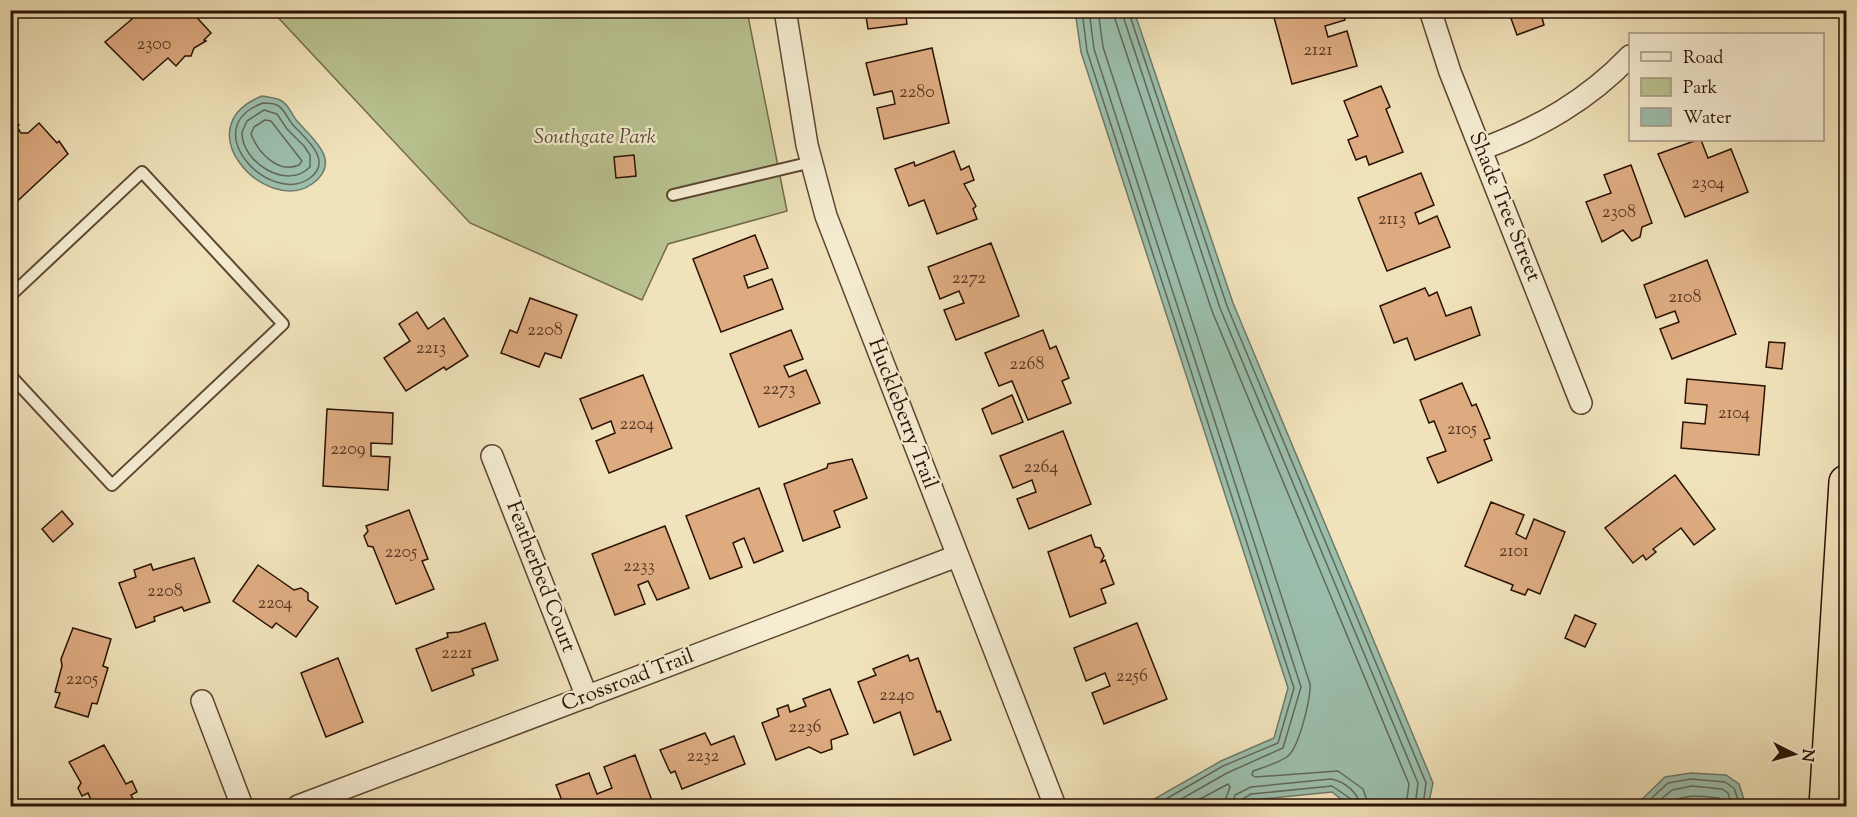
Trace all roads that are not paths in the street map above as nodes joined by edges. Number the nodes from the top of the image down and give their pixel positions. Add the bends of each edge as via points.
1 (785, 10) edge
2 (1430, 10) edge
3 (1629, 57) edge
4 (1482, 149) junction
5 (812, 162) junction
6 (673, 195) dead end
7 (10, 296) edge
8 (10, 375) edge
9 (1581, 403) dead end
10 (492, 456) dead end
11 (1846, 482) edge
12 (957, 556) junction
13 (587, 697) junction
14 (202, 701) dead end
15 (242, 807) edge
16 (298, 807) edge
17 (1055, 807) edge
18 (1826, 807) edge

1 - 5 street, Huckleberry Trail via 795,88
2 - 4 street, Shade Tree Street
3 - 4 street via 1607,80 1562,113
4 - 9 street, Shade Tree Street
5 - 6 lane
5 - 12 street, Huckleberry Trail via 826,216
7 - 8 lane via 142,172 283,324 112,484
10 - 13 street, Featherbed Court
11 - 18 highway
12 - 13 street, Crossroad Trail
12 - 17 street, Huckleberry Trail
13 - 16 street, Crossroad Trail
14 - 15 street

